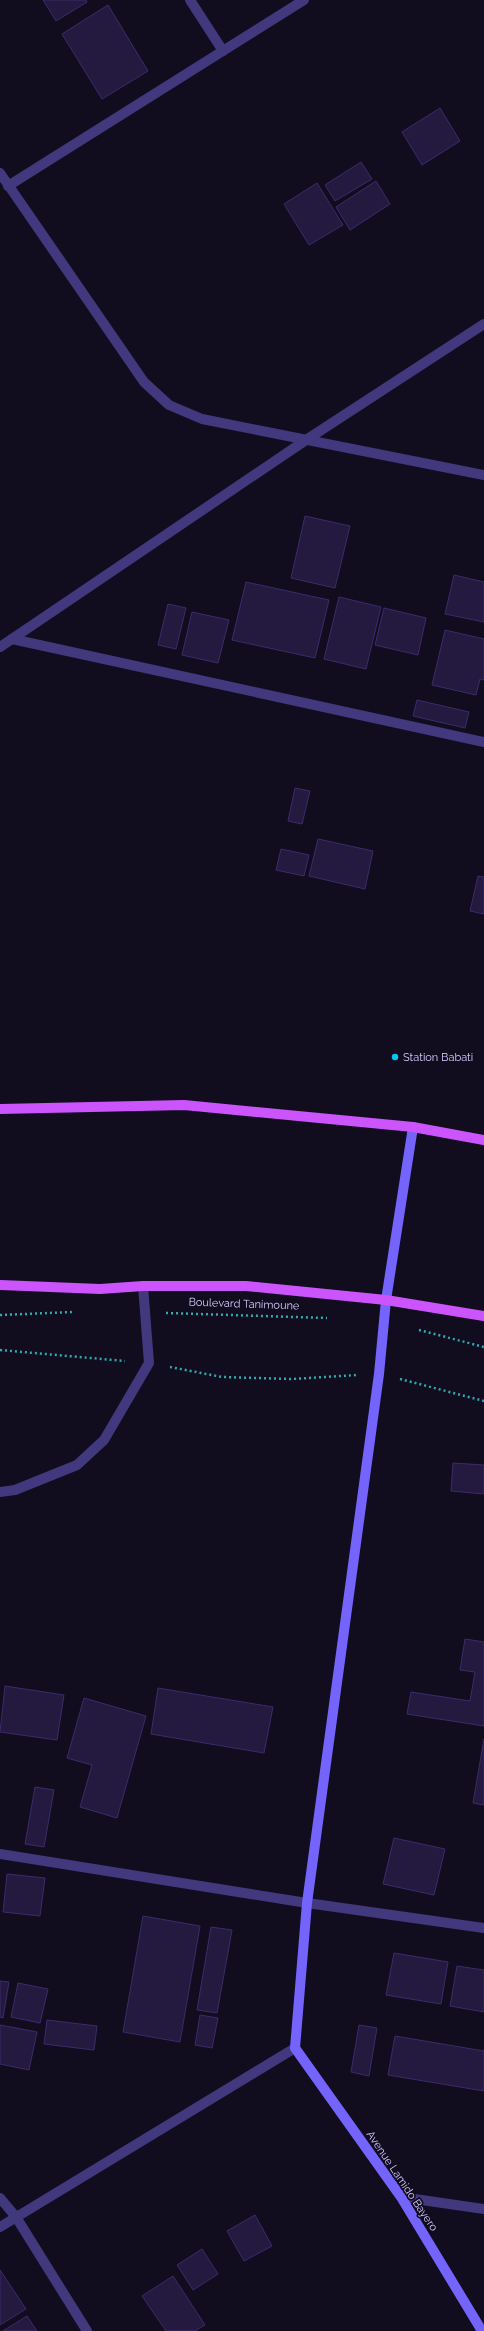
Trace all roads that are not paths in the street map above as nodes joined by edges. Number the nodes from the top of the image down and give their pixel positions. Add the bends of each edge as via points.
1 (190, 0) edge
2 (304, 0) edge
3 (223, 51) junction
4 (0, 174) edge
5 (8, 186) junction
6 (484, 324) edge
7 (306, 440) junction
8 (484, 476) edge
9 (12, 640) junction
10 (0, 647) edge
11 (484, 742) edge
12 (0, 1109) edge
13 (413, 1127) junction
14 (484, 1140) edge
15 (0, 1285) edge
16 (144, 1286) junction
17 (386, 1300) junction
18 (484, 1316) edge
19 (0, 1492) edge
20 (0, 1854) edge
21 (307, 1903) junction
22 (484, 1928) edge
23 (295, 2048) junction
24 (401, 2197) junction
25 (0, 2198) edge
26 (484, 2209) edge
27 (16, 2217) junction
28 (0, 2227) edge
29 (87, 2331) edge
30 (482, 2331) edge

1 - 3 street
2 - 3 street
3 - 5 street
4 - 5 street
5 - 7 street via 144,382 169,404 202,419
6 - 7 street
7 - 8 street
7 - 9 street
9 - 10 street
9 - 11 street
12 - 13 main road via 184,1105
13 - 14 main road
13 - 17 street
15 - 16 main road, Boulevard Tanimoune via 100,1289
16 - 17 main road, Boulevard Tanimoune via 246,1286
16 - 19 street via 149,1363 104,1440 77,1465 15,1490
17 - 18 main road, Boulevard Tanimoune
17 - 21 street
20 - 21 street
21 - 22 street
21 - 23 street
23 - 24 street, Avenue Lamido Bayero
23 - 27 street
24 - 26 street
24 - 30 street, Avenue Lamido Bayero
25 - 27 street
27 - 28 street
27 - 29 street

